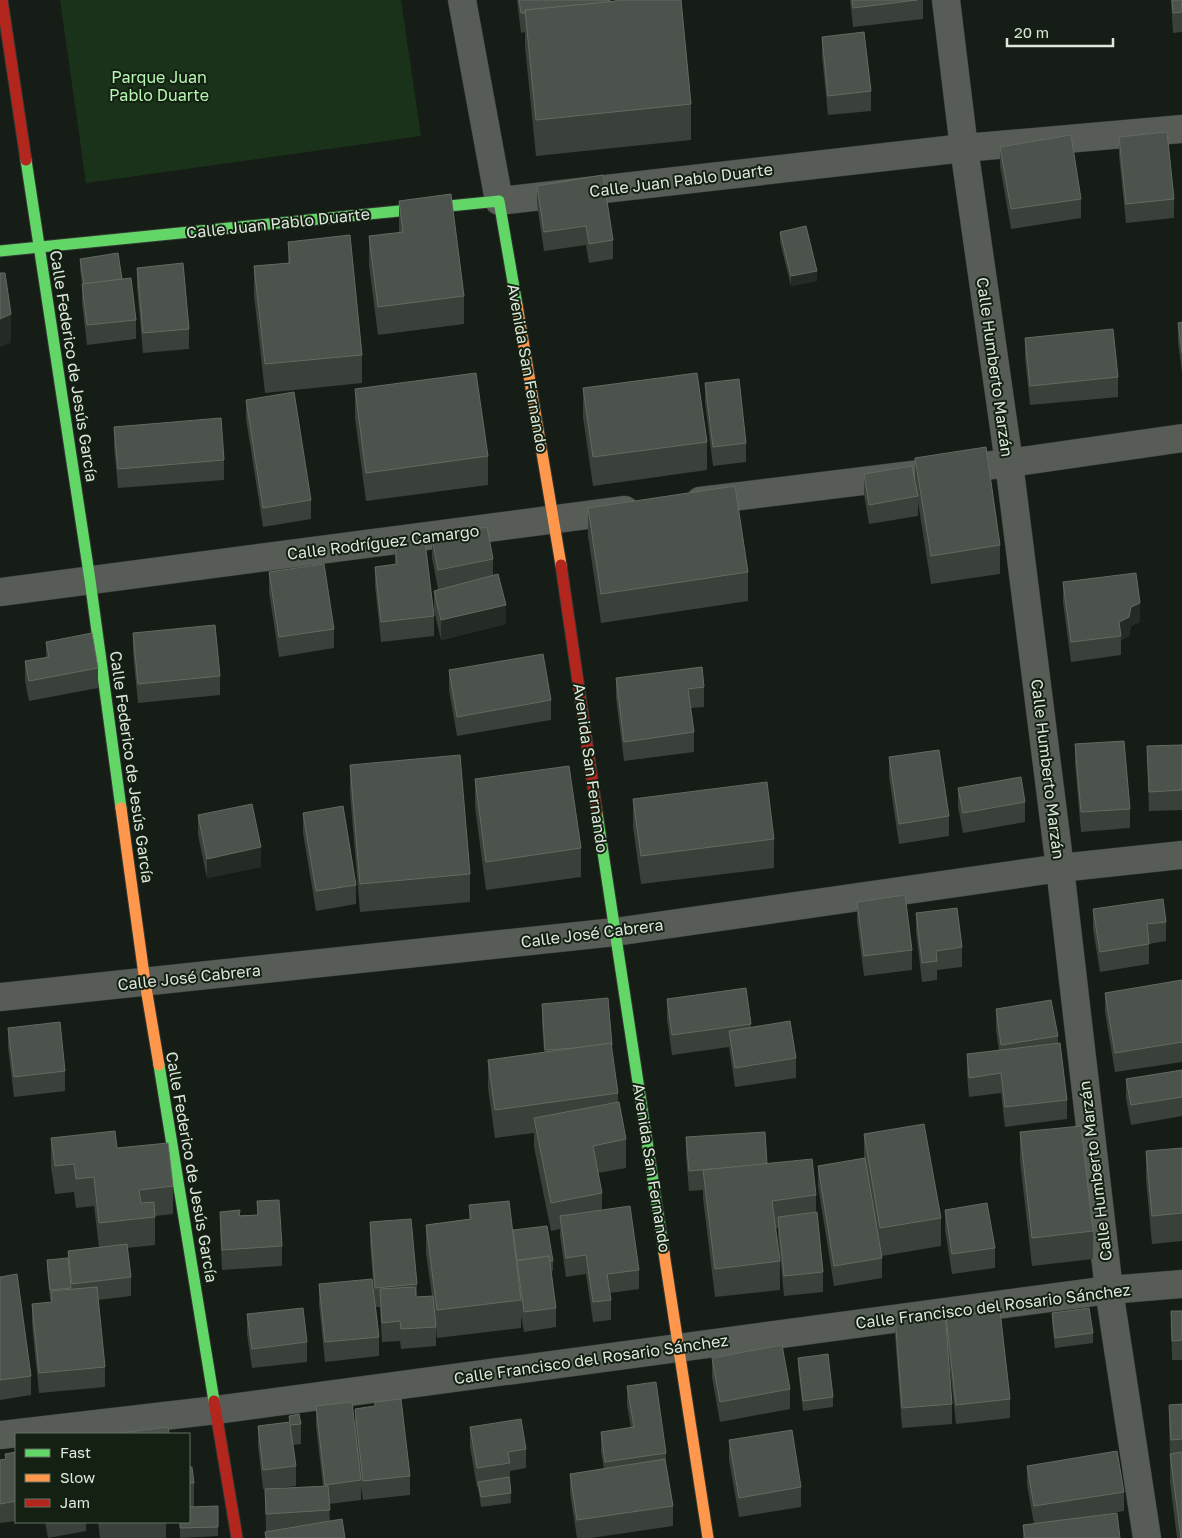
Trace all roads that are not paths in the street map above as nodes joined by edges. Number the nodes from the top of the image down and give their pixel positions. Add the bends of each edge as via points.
1 (2, 0) edge
2 (462, 0) edge
3 (946, 0) edge
4 (1182, 129) edge
5 (964, 148) junction
6 (500, 201) junction
7 (39, 246) junction
8 (0, 251) edge
9 (1182, 438) edge
10 (1009, 463) junction
11 (554, 519) junction
12 (90, 580) junction
13 (0, 592) edge
14 (1182, 855) edge
15 (1060, 868) junction
16 (615, 932) junction
17 (145, 982) junction
18 (0, 997) edge
19 (1182, 1284) edge
20 (1109, 1290) junction
21 (679, 1348) junction
22 (216, 1410) junction
23 (15, 1433) edge
24 (17, 1433) edge
25 (0, 1435) edge
26 (237, 1538) edge
27 (708, 1538) edge
28 (1147, 1538) edge

1 - 7 street, Calle Federico de Jesús García
2 - 6 street, Avenida San Fernando
3 - 5 street, Calle Humberto Marzán
4 - 5 street, Calle Juan Pablo Duarte
5 - 6 street, Calle Juan Pablo Duarte
5 - 10 street, Calle Humberto Marzán
6 - 7 street, Calle Juan Pablo Duarte
6 - 11 street, Avenida San Fernando
7 - 8 street, Calle Juan Pablo Duarte
7 - 12 street, Calle Federico de Jesús García
9 - 10 street, Calle Rodríguez Camargo
10 - 11 street, Calle Rodríguez Camargo
10 - 15 street, Calle Humberto Marzán
11 - 12 street, Calle Rodríguez Camargo
11 - 16 street, Avenida San Fernando
12 - 13 street, Calle Rodríguez Camargo
12 - 17 street, Calle Federico de Jesús García
14 - 15 street, Calle José Cabrera
15 - 16 street, Calle José Cabrera
15 - 20 street, Calle Humberto Marzán
16 - 17 street, Calle José Cabrera
16 - 21 street, Avenida San Fernando
17 - 18 street, Calle José Cabrera
17 - 22 street, Calle Federico de Jesús García
19 - 20 street, Calle Francisco del Rosario Sánchez
20 - 21 street, Calle Francisco del Rosario Sánchez
20 - 28 street, Calle Humberto Marzán
21 - 22 street, Calle Francisco del Rosario Sánchez
21 - 27 street, Avenida San Fernando
22 - 24 street, Calle Francisco del Rosario Sánchez
22 - 26 street, Calle Federico de Jesús García
23 - 25 street, Calle Francisco del Rosario Sánchez

